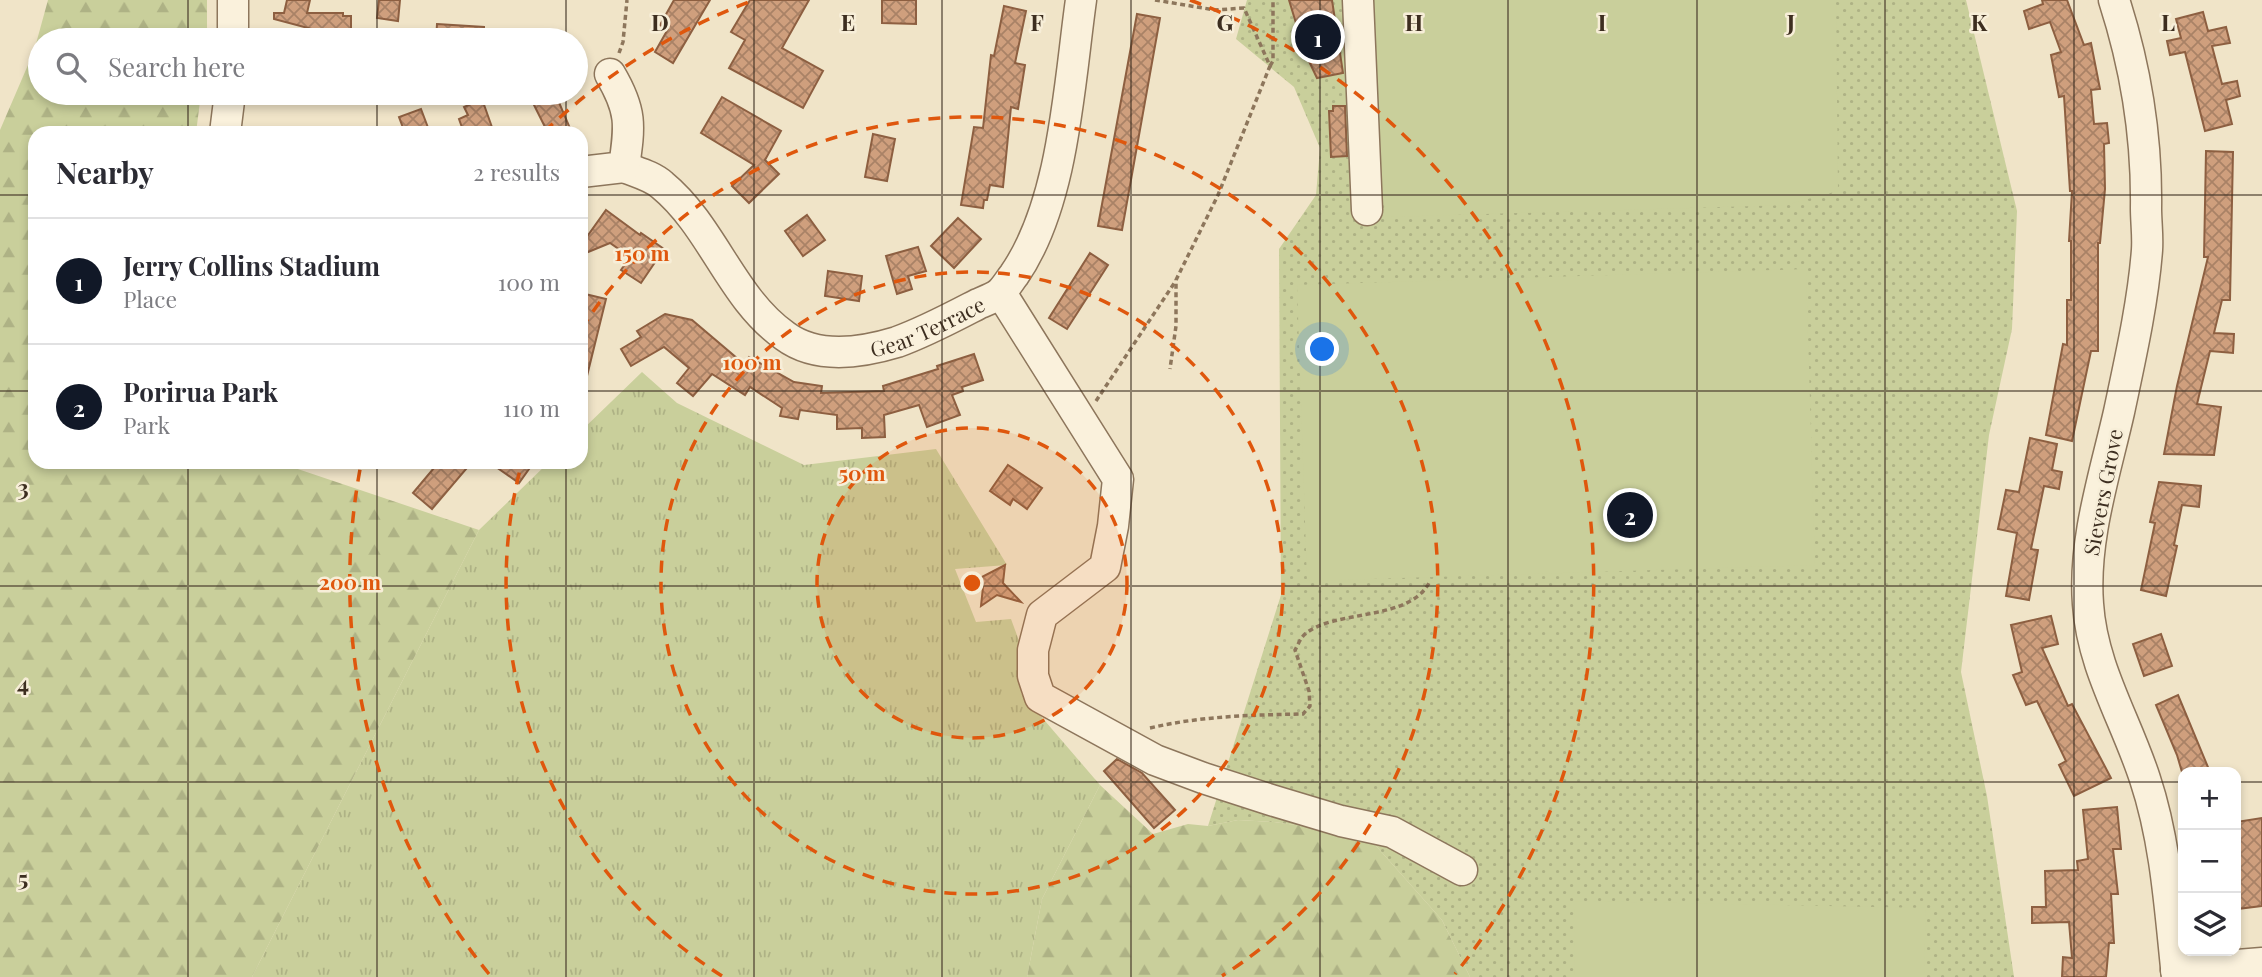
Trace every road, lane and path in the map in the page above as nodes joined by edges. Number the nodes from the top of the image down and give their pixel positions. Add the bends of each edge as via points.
1 (233, 0) edge
2 (627, 0) edge
3 (1081, 0) edge
4 (1156, 0) edge
5 (1273, 0) edge
6 (1358, 0) edge
7 (2114, 0) edge
8 (233, 28) edge
9 (1270, 66) junction
10 (610, 74) joint
11 (228, 105) edge
12 (226, 126) edge
13 (624, 167) junction
14 (588, 171) edge
15 (1367, 210) dead end
16 (1176, 280) junction
17 (1001, 293) junction
18 (1170, 369) dead end
19 (1082, 422) junction
20 (1429, 583) dead end
21 (1114, 737) junction
22 (1462, 870) dead end
23 (2262, 963) edge
24 (2177, 974) edge

1 - 8 street
2 - 10 path via 623,42
3 - 17 street, Gear Terrace via 1060,155 1026,257
4 - 9 path via 1215,10 1244,8
5 - 9 path
6 - 15 street
7 - 24 street, Sievers Grove via 2135,76 2143,127 2147,250 2128,366 2092,530 2088,606 2100,666 2154,807
9 - 16 path
10 - 13 street via 623,96 630,125
11 - 12 street
13 - 14 street
13 - 17 street, Gear Terrace via 660,182 695,219 762,316 806,348 835,352 878,347 930,329
16 - 18 path
16 - 19 path
17 - 19 street
19 - 21 street via 1118,479 1107,558 1105,567 1042,615 1033,650 1033,676 1040,698
20 - 21 path via 1424,593 1399,606 1315,628 1302,637 1295,649 1309,691 1310,706 1303,714 1181,720
21 - 22 street via 1155,760 1203,778 1392,832
23 - 24 street

